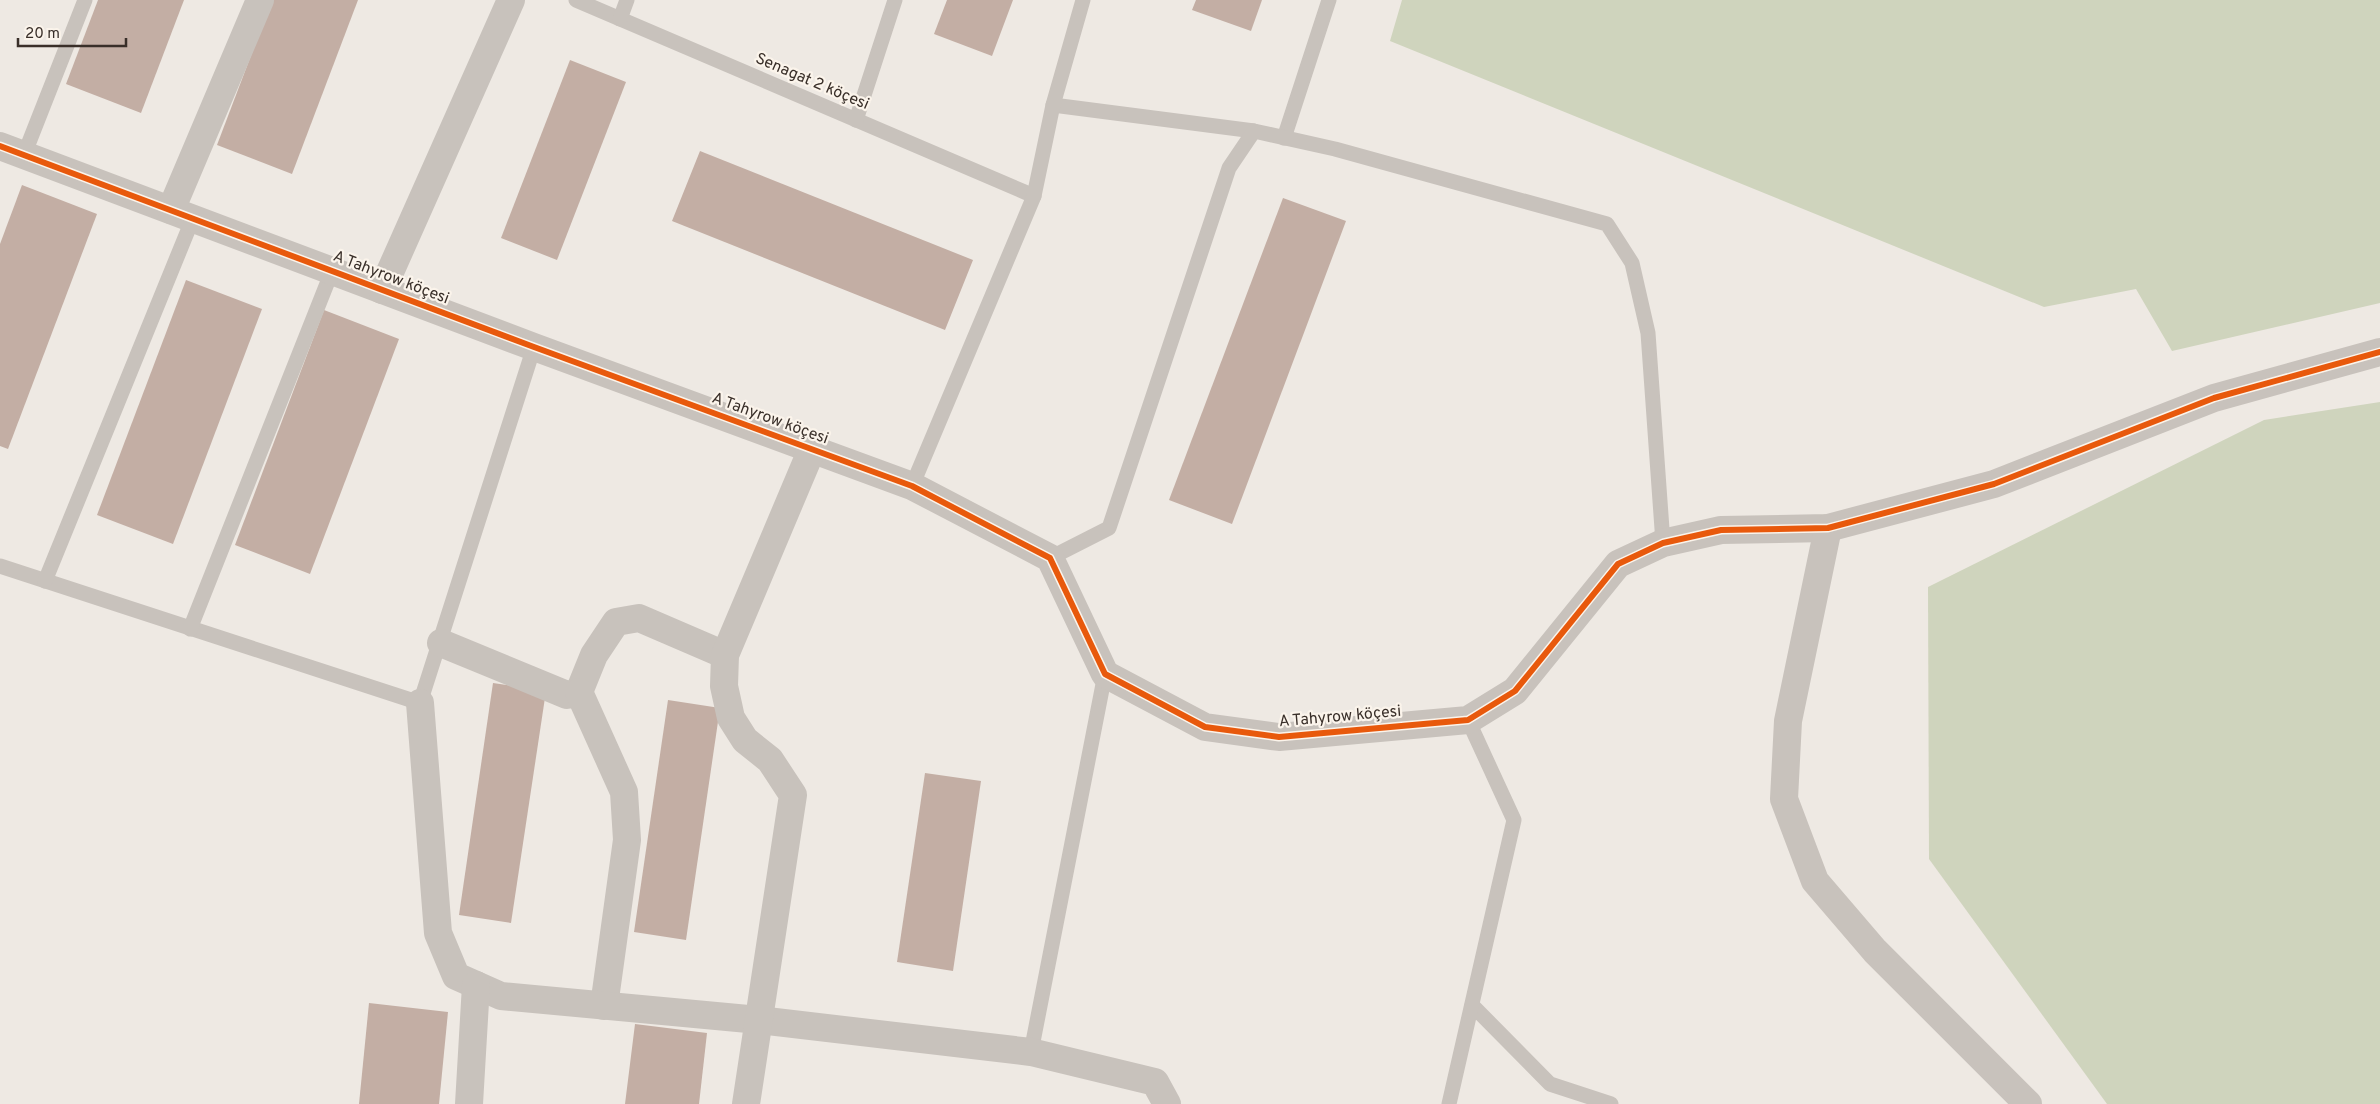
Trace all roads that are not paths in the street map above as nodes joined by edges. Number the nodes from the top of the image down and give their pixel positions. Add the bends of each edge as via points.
1 (85, 0) edge
2 (260, 0) edge
3 (511, 0) edge
4 (576, 0) edge
5 (627, 0) edge
6 (895, 0) edge
7 (1083, 0) edge
8 (1329, 0) edge
9 (620, 19) junction
10 (1053, 105) junction
11 (856, 120) junction
12 (1254, 131) junction
13 (1284, 138) junction
14 (12, 150) edge
15 (1034, 196) junction
16 (182, 214) junction
17 (332, 271) junction
18 (382, 290) junction
19 (534, 347) junction
20 (2380, 352) edge
21 (812, 449) junction
22 (912, 486) junction
23 (1828, 528) junction
24 (1663, 543) junction
25 (1050, 558) junction
26 (0, 566) edge
27 (45, 581) junction
28 (190, 629) junction
29 (441, 643) junction
30 (726, 655) junction
31 (1105, 674) junction
32 (579, 692) junction
33 (420, 703) junction
34 (1468, 720) junction
35 (476, 985) junction
36 (1472, 1005) junction
37 (604, 1006) junction
38 (759, 1020) junction
39 (1031, 1052) junction
40 (469, 1104) edge
41 (746, 1104) edge
42 (1167, 1104) edge
43 (1449, 1104) edge
44 (1611, 1104) edge
45 (2028, 1104) edge

1 - 14 lane
2 - 16 street
3 - 18 street
4 - 9 lane, Senagat 2 köçesi
5 - 9 lane
6 - 11 lane
7 - 10 lane
8 - 13 lane
9 - 11 lane, Senagat 2 köçesi
10 - 12 lane
10 - 15 lane
11 - 15 lane, Senagat 2 köçesi
12 - 13 lane
12 - 25 lane via 1229,168 1109,528
13 - 24 lane via 1607,224 1632,262 1648,333
14 - 16 street, A Tahyrow köçesi
15 - 22 lane
16 - 17 street, A Tahyrow köçesi
16 - 27 lane
17 - 18 street, A Tahyrow köçesi
17 - 28 lane
18 - 19 street, A Tahyrow köçesi
19 - 21 street, A Tahyrow köçesi
19 - 29 lane
20 - 23 street via 2214,398 1994,484
21 - 22 street, A Tahyrow köçesi
21 - 30 street
22 - 25 street, A Tahyrow köçesi
23 - 24 street via 1721,530
23 - 45 street via 1788,721 1784,798 1815,880 1875,951
24 - 34 street via 1618,564 1515,691
25 - 31 street
26 - 27 lane
27 - 28 lane
28 - 33 lane
29 - 32 street via 567,695
29 - 33 lane
30 - 32 street via 639,618 616,622 594,655
30 - 38 street via 724,686 731,718 745,740 770,760 793,796
31 - 34 street, A Tahyrow köçesi via 1205,727 1279,737
31 - 39 lane
32 - 37 street via 624,792 627,840
33 - 35 street via 438,933 456,976
34 - 36 lane via 1514,820
35 - 37 street via 501,996
35 - 40 street
36 - 43 lane
36 - 44 lane via 1550,1084
37 - 38 street
38 - 39 street
38 - 41 street
39 - 42 street via 1155,1082

